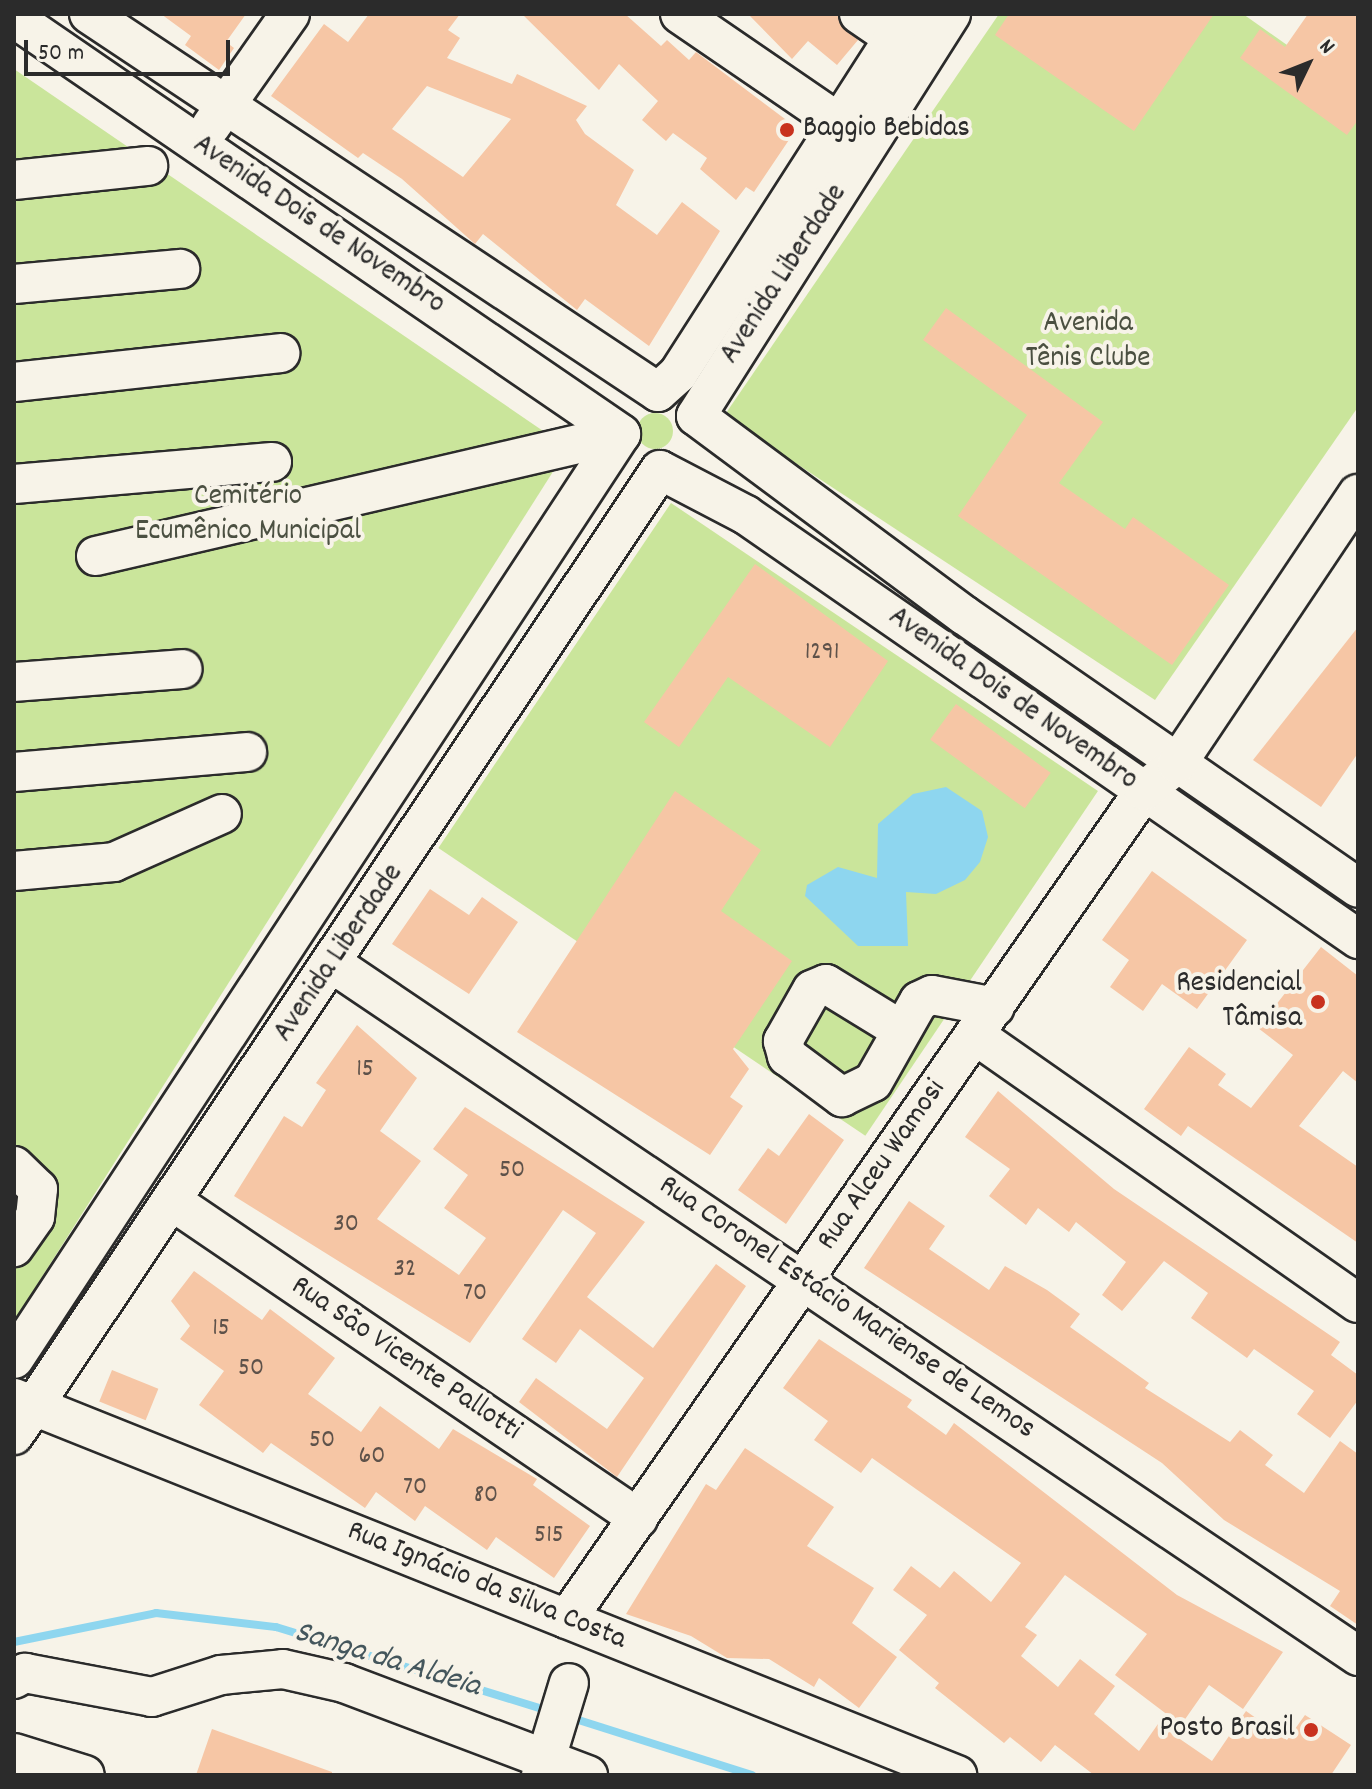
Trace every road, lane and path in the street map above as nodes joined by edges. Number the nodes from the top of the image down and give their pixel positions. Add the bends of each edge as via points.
1 (89, 14) edge
2 (290, 14) edge
3 (680, 14) edge
4 (859, 14) edge
5 (951, 14) edge
6 (14, 18) edge
7 (901, 26) edge
8 (224, 107) junction
9 (838, 122) junction
10 (198, 144) junction
11 (148, 166) dead end
12 (14, 180) edge
13 (180, 269) dead end
14 (14, 284) edge
15 (280, 353) dead end
16 (14, 382) edge
17 (658, 392) junction
18 (696, 416) junction
19 (621, 434) junction
20 (272, 462) dead end
21 (660, 470) junction
22 (14, 484) edge
23 (1358, 494) edge
24 (96, 556) dead end
25 (182, 669) dead end
26 (14, 682) edge
27 (247, 752) dead end
28 (1177, 764) junction
29 (14, 772) edge
30 (1144, 791) junction
31 (222, 814) dead end
32 (14, 871) edge
33 (1358, 888) edge
34 (1358, 939) edge
35 (333, 964) junction
36 (985, 1021) junction
37 (901, 1030) dead end
38 (14, 1166) edge
39 (172, 1201) junction
40 (14, 1247) edge
41 (804, 1280) junction
42 (1358, 1303) edge
43 (14, 1359) edge
44 (21, 1413) edge
45 (638, 1518) junction
46 (567, 1619) junction
47 (1358, 1656) edge
48 (14, 1679) edge
49 (569, 1683) dead end
50 (14, 1753) edge
51 (543, 1768) edge
52 (85, 1775) edge
53 (588, 1775) edge
54 (957, 1775) edge

1 - 8 street, Avenida Dois de Novembro
2 - 8 street
3 - 9 street
4 - 7 street
5 - 18 street, Avenida Liberdade
6 - 10 street, Avenida Dois de Novembro
7 - 9 street, Avenida Liberdade
8 - 10 street
8 - 17 street, Avenida Dois de Novembro
9 - 17 street, Avenida Liberdade via 678,374
10 - 19 street, Avenida Dois de Novembro
11 - 12 street
13 - 14 street
15 - 16 street
17 - 18 street via 680,398
17 - 19 street via 630,405
18 - 21 street via 692,452
18 - 28 street, Avenida Dois de Novembro
19 - 21 street via 634,460
19 - 24 street
19 - 43 street, Avenida Liberdade
20 - 22 street
21 - 30 street, Avenida Dois de Novembro via 746,515
21 - 35 street, Avenida Liberdade
23 - 28 street, Rua Alceu Wamosi
25 - 26 street
27 - 29 street
28 - 30 street, Rua Alceu Wamosi
28 - 33 street, Avenida Dois de Novembro
30 - 34 street, Avenida Dois de Novembro
30 - 36 street, Rua Alceu Wamosi
31 - 32 street via 114,862
35 - 39 street, Avenida Liberdade
35 - 41 street, Rua Coronel Estácio Mariense de Lemos
36 - 37 street via 932,995
36 - 41 street, Rua Alceu Wamosi
36 - 42 street
38 - 40 street via 38,1189 35,1217
39 - 44 street, Avenida Liberdade
39 - 45 street, Rua São Vicente Pallotti
41 - 45 street, Rua Alceu Wamosi
41 - 47 street, Rua Coronel Estácio Mariense de Lemos
44 - 46 street, Rua Ignácio da Silva Costa
45 - 46 street, Rua Alceu Wamosi
46 - 54 street, Rua Ignácio da Silva Costa
48 - 51 street via 25,1673 152,1697 221,1675 283,1669 344,1683
49 - 51 street
50 - 52 street
51 - 53 street

